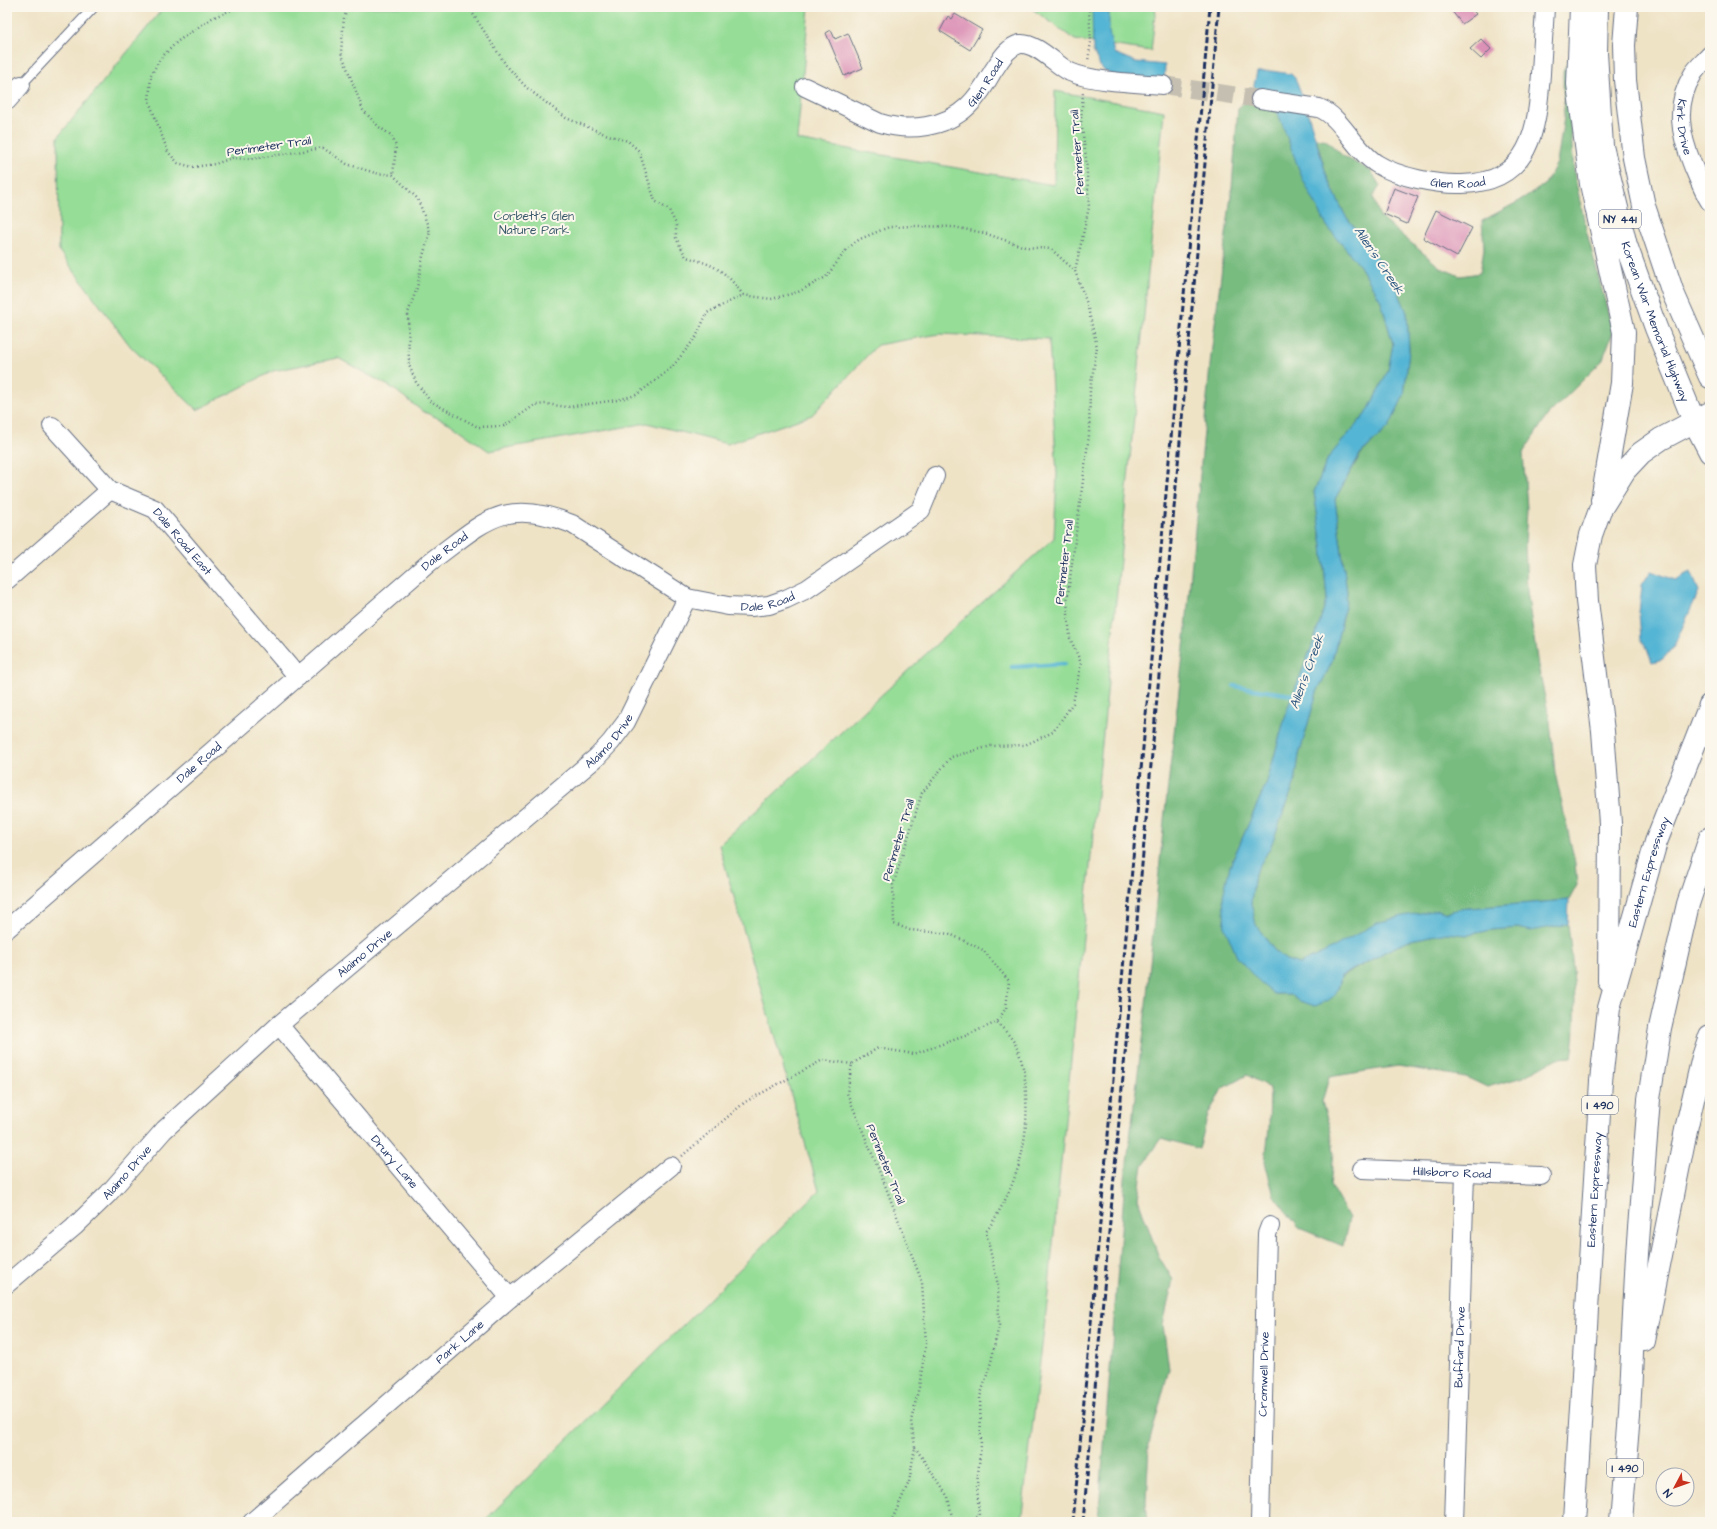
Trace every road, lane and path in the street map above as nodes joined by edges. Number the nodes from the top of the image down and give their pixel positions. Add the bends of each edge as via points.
1 (94, 7) edge
2 (238, 7) edge
3 (349, 7) edge
4 (472, 7) edge
5 (1087, 7) edge
6 (1545, 7) edge
7 (1580, 7) edge
8 (1597, 7) edge
9 (1627, 7) edge
10 (229, 9) edge
11 (1710, 55) edge
12 (1086, 77) junction
13 (21, 85) joint
14 (1163, 86) tunnel mouth
15 (805, 87) dead end
16 (1265, 100) tunnel mouth
17 (7, 101) edge
18 (393, 175) junction
19 (1710, 202) edge
20 (1075, 270) junction
21 (743, 294) junction
22 (1710, 377) edge
23 (1702, 416) edge
24 (52, 426) dead end
25 (1710, 452) edge
26 (935, 476) dead end
27 (110, 490) junction
28 (1600, 510) junction
29 (7, 580) edge
30 (687, 598) junction
31 (298, 677) junction
32 (1710, 705) edge
33 (1710, 838) edge
34 (7, 929) edge
35 (1609, 1008) junction
36 (997, 1022) junction
37 (279, 1025) junction
38 (1710, 1036) edge
39 (852, 1064) junction
40 (671, 1166) joint
41 (1362, 1169) dead end
42 (1465, 1172) junction
43 (1541, 1176) dead end
44 (1270, 1226) dead end
45 (7, 1284) edge
46 (510, 1298) junction
47 (1629, 1414) junction
48 (915, 1447) junction
49 (252, 1522) edge
50 (891, 1522) edge
51 (952, 1522) edge
52 (970, 1522) edge
53 (1260, 1522) edge
54 (1454, 1522) edge
55 (1574, 1522) edge
56 (1620, 1522) edge

1 - 13 lane
2 - 10 path, Perimeter Trail
3 - 18 path via 344,17 341,52 363,110 379,127 392,135 396,146
4 - 21 path via 471,11 506,65 527,88 566,118 628,141 639,151 655,201 669,210 676,224 676,238 686,257 709,263 731,278
5 - 12 path, Perimeter Trail via 1091,42
6 - 16 street, Glen Road via 1538,112 1529,145 1521,158 1509,169 1485,182 1445,185 1395,172 1364,155 1331,115 1319,108
7 - 28 main road via 1578,84 1591,184 1624,332 1622,383
8 - 23 main road, Korean War Memorial Highway / NY 441 via 1596,53 1602,146 1626,245 1656,328
9 - 22 main road, NY 441 via 1625,80 1634,158 1644,206 1672,293
10 - 18 path, Perimeter Trail via 178,41 160,59 151,75 149,100 168,152 178,163 193,167 215,164 232,158 251,159 323,148 348,164 375,173
11 - 19 street, Kirk Drive via 1693,73 1683,96 1680,120 1684,143
12 - 14 street, Glen Road
12 - 15 street, Glen Road via 1068,71 1030,46 1020,44 1004,55 980,92 963,110 939,123 905,128 880,123
12 - 20 path, Perimeter Trail via 1081,120 1089,207
13 - 17 street
18 - 21 path via 418,199 430,232 417,288 408,313 409,365 416,382 430,401 478,427 504,426 535,405 567,407 636,395 669,370 696,337 707,313
20 - 21 path, Perimeter Trail via 1051,249 1025,247 984,233 954,227 896,227 860,239 847,249 826,276 798,292 771,299
20 - 36 path, Perimeter Trail via 1087,304 1097,347 1090,390 1089,435 1067,601 1070,638 1080,662 1074,703 1053,732 1025,745 991,746 951,757 922,793 893,885 894,924 910,930 950,934 983,950 1009,980 1006,1008
23 - 25 main road, NY 441
23 - 28 main road via 1641,453 1626,470
24 - 27 street, Dale Road East
26 - 30 street, Dale Road via 921,510 807,589 769,605 751,607 728,606
27 - 29 street
27 - 31 street, Dale Road East via 154,509
28 - 35 main road via 1591,535 1585,565 1610,823
30 - 31 street, Dale Road via 572,524 539,513 505,514 482,523 430,562
30 - 37 street, Alaimo Drive via 626,722 597,758
31 - 34 street, Dale Road
32 - 35 main road, Eastern Expressway / I 490 via 1656,842
33 - 47 main road, I 490 via 1688,904 1660,1028 1649,1099 1637,1254
35 - 55 main road, Eastern Expressway / I 490 via 1601,1081
36 - 39 path via 914,1054 878,1048
36 - 52 path via 1016,1045 1025,1077 1027,1112 1024,1150 1013,1184 999,1214 986,1232 998,1285 999,1325 980,1397 981,1445 977,1484 979,1516
37 - 45 street, Alaimo Drive via 164,1130 108,1194
37 - 46 street, Drury Lane
38 - 47 main road via 1687,1125
39 - 40 path via 823,1060 745,1102
39 - 48 path, Perimeter Trail via 847,1093 886,1185 922,1282 926,1344 911,1421
40 - 46 street, Park Lane
41 - 42 street, Hillsboro Road
42 - 43 street, Hillsboro Road
42 - 54 street, Buffard Drive
44 - 53 street, Cromwell Drive via 1267,1234
46 - 49 street, Park Lane
47 - 56 main road, I 490
48 - 50 path, Perimeter Trail via 909,1482
48 - 51 path via 948,1498

